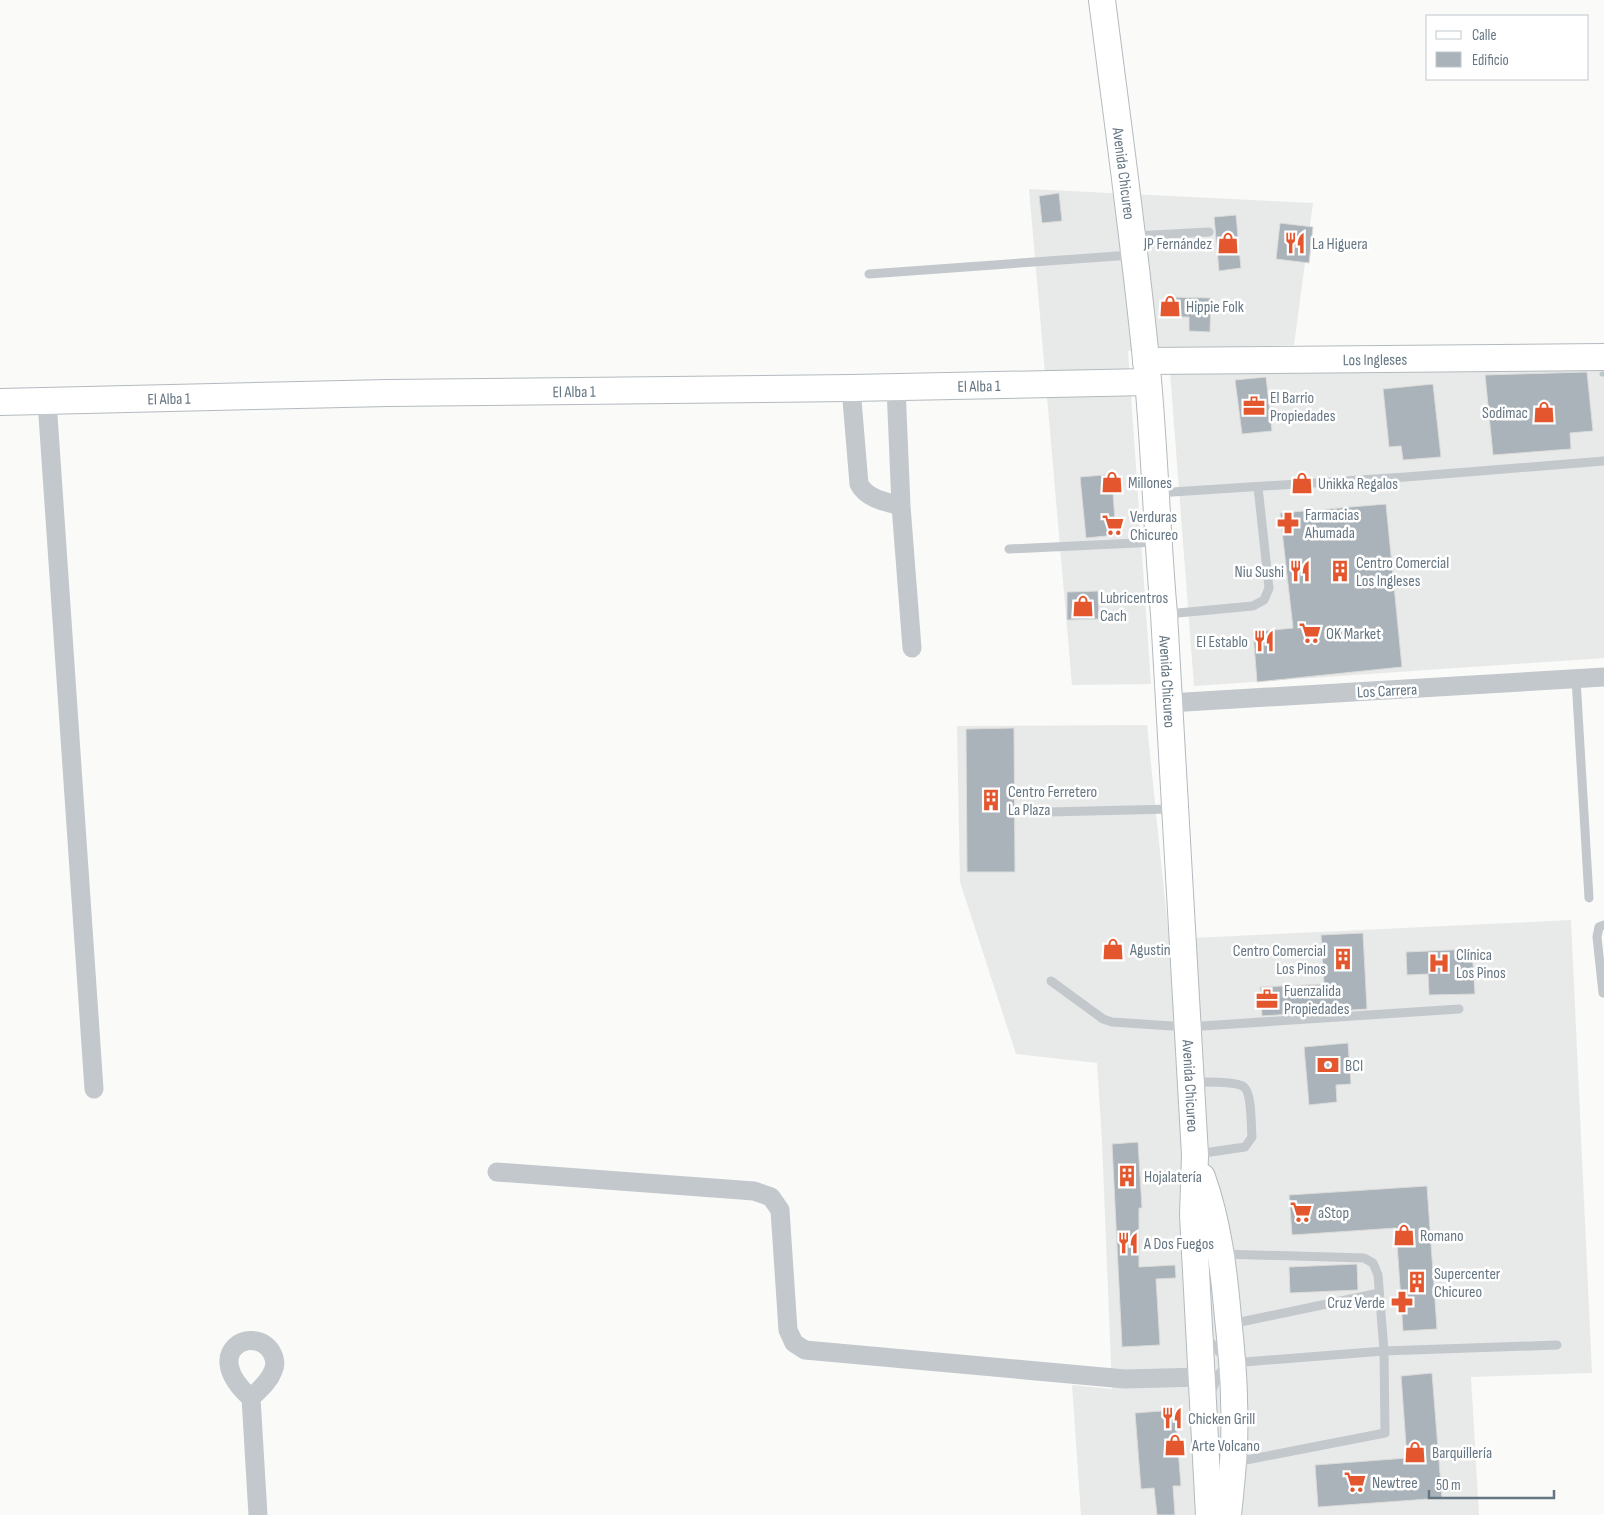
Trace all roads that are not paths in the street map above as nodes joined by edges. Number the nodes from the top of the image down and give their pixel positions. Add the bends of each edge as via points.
1 (1102, 0) edge
2 (1209, 232) dead end
3 (1133, 245) junction
4 (868, 274) dead end
5 (1604, 357) edge
6 (1147, 372) junction
7 (896, 387) junction
8 (852, 388) junction
9 (48, 401) junction
10 (0, 402) edge
11 (1604, 461) edge
12 (1258, 487) junction
13 (1154, 493) junction
14 (902, 506) junction
15 (1157, 542) junction
16 (1009, 549) dead end
17 (1164, 614) junction
18 (912, 648) dead end
19 (1604, 677) edge
20 (1576, 679) junction
21 (1169, 703) junction
22 (1175, 809) junction
23 (1048, 812) dead end
24 (1589, 898) dead end
25 (1604, 925) edge
26 (1051, 981) dead end
27 (1603, 993) edge
28 (1459, 1008) dead end
29 (1187, 1027) junction
30 (1190, 1082) junction
31 (94, 1089) dead end
32 (1195, 1155) junction
33 (497, 1172) dead end
34 (1220, 1254) junction
35 (1379, 1293) junction
36 (1229, 1325) junction
37 (1200, 1326) junction
38 (1557, 1346) dead end
39 (1384, 1351) junction
40 (1232, 1363) junction
41 (1202, 1377) junction
42 (251, 1398) dead end
43 (1204, 1415) junction
44 (1234, 1462) junction
45 (258, 1515) edge
46 (1209, 1515) edge
47 (1228, 1515) edge

1 - 3 main road, Avenida Chicureo
2 - 3 lane
3 - 4 lane via 1122,257
3 - 6 main road, Avenida Chicureo
5 - 6 main road, Los Ingleses
6 - 7 main road, El Alba 1
6 - 13 main road, Avenida Chicureo
7 - 8 main road, El Alba 1
7 - 14 street
8 - 9 main road, El Alba 1 via 379,393
8 - 14 street via 859,484 867,494
9 - 10 main road, El Alba 1
9 - 31 street
11 - 12 lane
12 - 13 lane
12 - 17 lane via 1269,588 1264,600 1253,606
13 - 15 main road, Avenida Chicureo
14 - 18 street
15 - 16 lane
15 - 17 main road, Avenida Chicureo
17 - 21 main road, Avenida Chicureo
19 - 20 street, Los Carrera
20 - 21 street, Los Carrera
20 - 24 lane
21 - 22 main road, Avenida Chicureo
22 - 23 lane
22 - 29 main road, Avenida Chicureo
25 - 27 lane via 1599,927 1597,937
26 - 29 lane via 1103,1019
28 - 29 lane
29 - 30 main road, Avenida Chicureo
30 - 32 main road, Avenida Chicureo
30 - 32 lane via 1243,1086 1248,1092 1252,1137 1245,1147
32 - 34 main road, Avenida Chicureo
32 - 37 main road, Avenida Chicureo via 1193,1215
33 - 41 street via 754,1191 771,1197 780,1210 788,1330 794,1343 805,1350 1125,1379
34 - 35 lane via 1364,1258 1374,1263
34 - 36 main road, Avenida Chicureo
35 - 36 lane
35 - 39 lane
36 - 40 main road, Avenida Chicureo
37 - 40 lane via 1215,1348
37 - 41 main road, Avenida Chicureo
38 - 39 lane
39 - 40 lane
39 - 44 lane via 1385,1433
40 - 43 lane via 1224,1366 1215,1380
40 - 44 main road, Avenida Chicureo
41 - 43 main road, Avenida Chicureo
42 - 45 street
43 - 46 main road, Avenida Chicureo
44 - 47 main road, Avenida Chicureo

